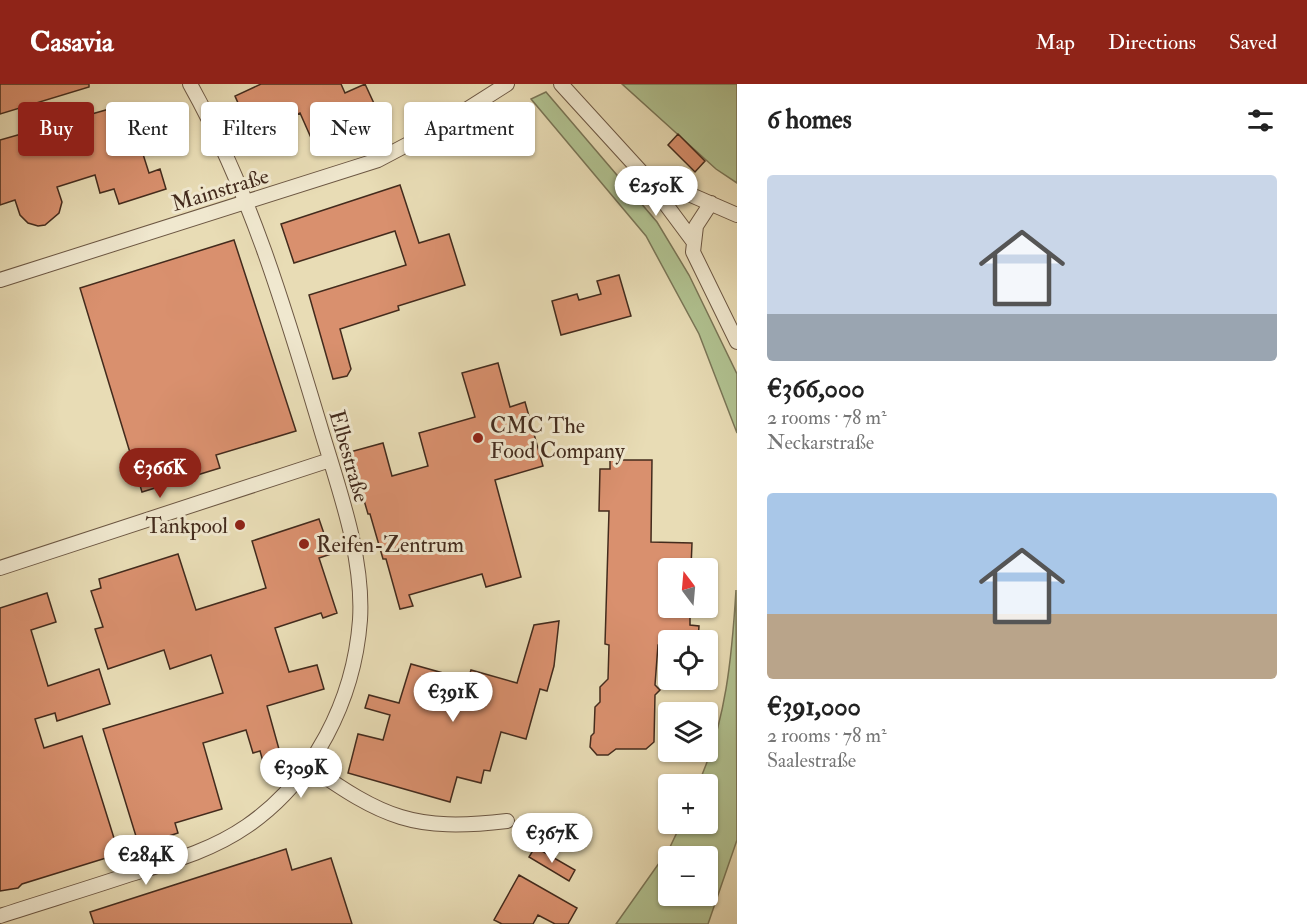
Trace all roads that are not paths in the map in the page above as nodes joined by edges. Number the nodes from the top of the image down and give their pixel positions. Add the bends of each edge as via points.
1 (190, 84) edge
2 (507, 84) edge
3 (561, 84) edge
4 (644, 175) junction
5 (246, 203) junction
6 (711, 203) junction
7 (737, 215) edge
8 (693, 241) junction
9 (0, 280) edge
10 (737, 342) edge
11 (330, 460) junction
12 (0, 568) edge
13 (309, 765) junction
14 (507, 821) dead end
15 (0, 916) edge

1 - 5 street, Elbestraße
2 - 5 street, Mainstraße via 378,160
3 - 4 street
4 - 6 street
4 - 8 street
5 - 9 street, Mainstraße
5 - 11 street, Elbestraße via 283,302
6 - 7 street
6 - 8 street via 696,226
8 - 10 street via 698,263
11 - 12 street
11 - 13 street, Elbestraße via 358,575 360,618 354,666 343,702
13 - 14 street via 380,811 420,823 465,826
13 - 15 street, Elbestraße via 248,826 205,851

